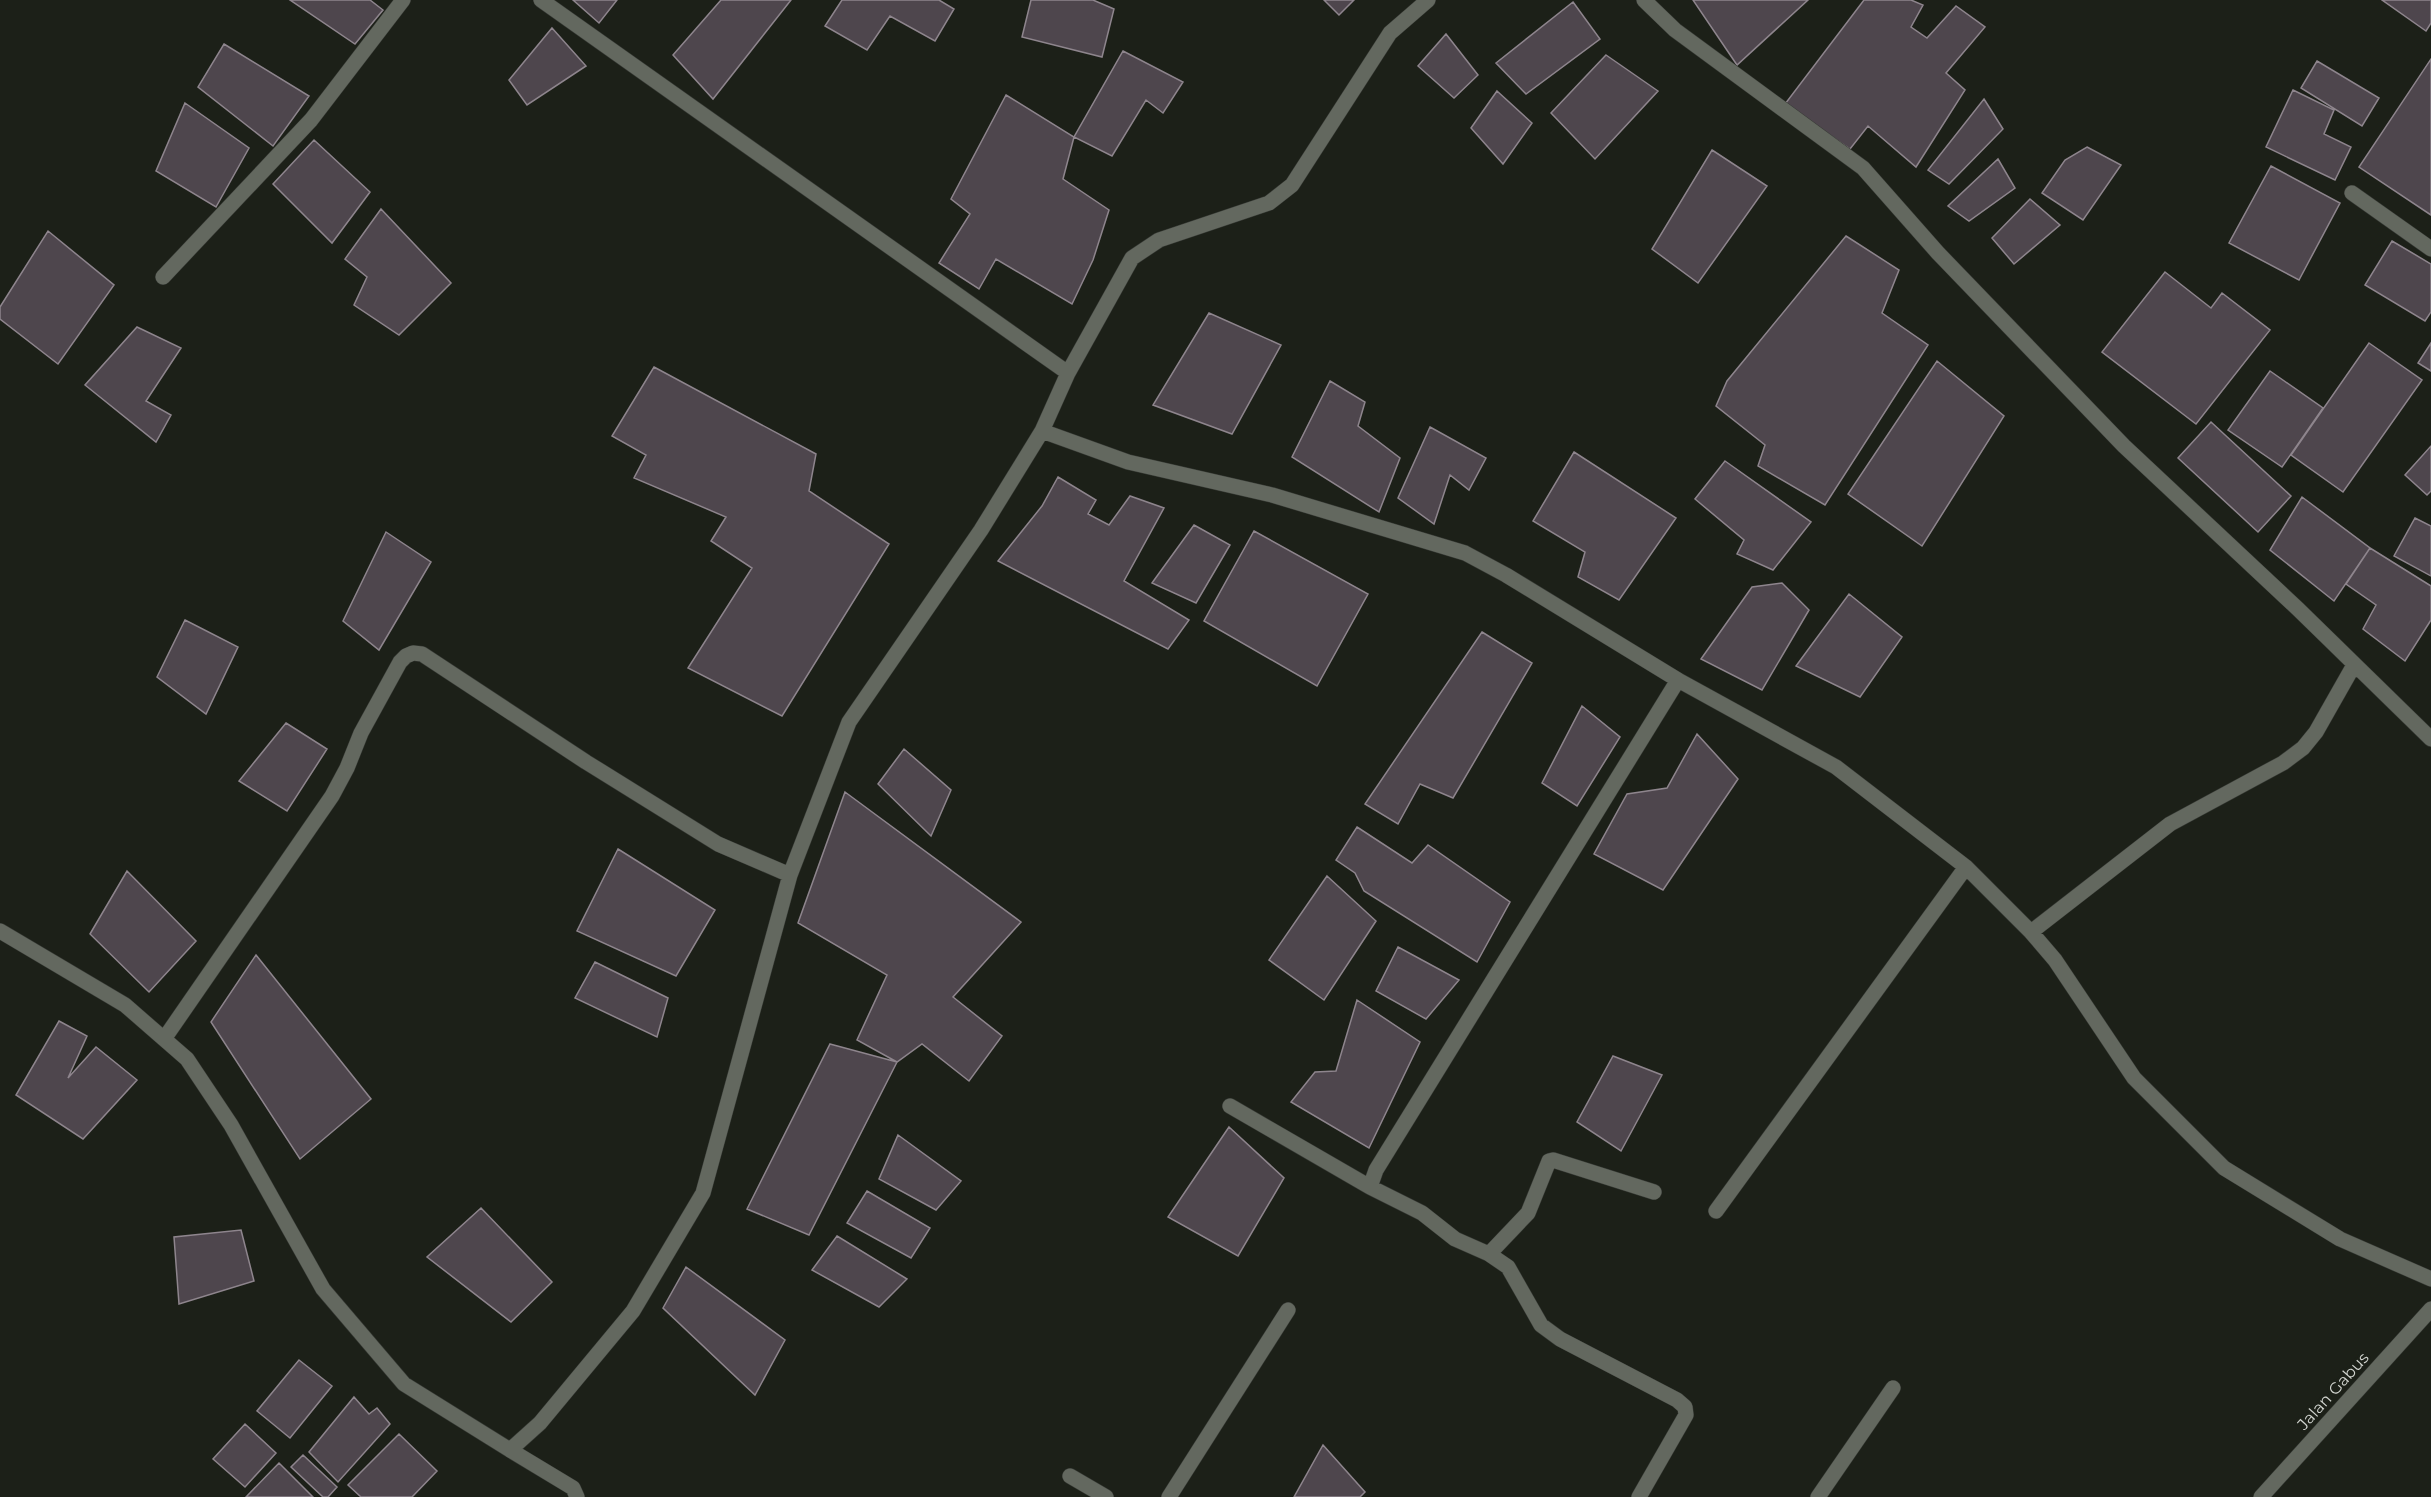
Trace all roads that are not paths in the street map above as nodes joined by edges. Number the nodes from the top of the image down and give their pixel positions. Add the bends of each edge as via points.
1 (403, 0) edge
2 (541, 0) edge
3 (1428, 0) edge
4 (1644, 0) edge
5 (2352, 193) dead end
6 (2431, 249) edge
7 (163, 277) dead end
8 (1068, 373) junction
9 (1042, 431) junction
10 (2354, 665) junction
11 (1678, 680) junction
12 (2431, 739) edge
13 (1966, 867) junction
14 (790, 875) junction
15 (0, 931) edge
16 (2031, 932) junction
17 (164, 1039) junction
18 (1230, 1106) dead end
19 (1370, 1188) junction
20 (1654, 1192) dead end
21 (1716, 1211) dead end
22 (1489, 1254) junction
23 (2431, 1279) edge
24 (2431, 1309) edge
25 (1288, 1310) dead end
26 (1893, 1388) dead end
27 (510, 1450) junction
28 (1070, 1476) dead end
29 (577, 1497) edge
30 (1106, 1497) edge
31 (1169, 1497) edge
32 (1639, 1497) edge
33 (1818, 1497) edge
34 (2261, 1497) edge

1 - 7 street via 311,120
2 - 8 street
3 - 8 street via 1390,33 1292,186 1269,203 1159,240 1132,258
4 - 10 street via 1675,30 1863,168 2124,446
5 - 6 street
8 - 9 street
9 - 11 street via 1128,462 1272,495 1465,553
9 - 14 street via 981,530 849,722
10 - 12 street
10 - 16 street via 2303,748 2283,763 2170,824
11 - 13 street via 1836,767
11 - 19 street via 1376,1170
13 - 16 street
13 - 21 street
14 - 17 street via 718,844 422,654 413,653 400,662 381,694 332,795
14 - 27 street via 703,1193 633,1311 540,1423
15 - 17 street via 125,1005
16 - 23 street via 2055,960 2134,1078 2224,1168 2340,1239
17 - 27 street via 187,1059 231,1125 323,1289 404,1384
18 - 19 street
19 - 22 street via 1422,1213 1455,1239
20 - 22 street via 1549,1161 1528,1213
22 - 32 street via 1508,1267 1541,1325 1685,1407 1686,1415
24 - 34 street, Jalan Gabus
25 - 31 street
26 - 33 street
27 - 29 street via 573,1488
28 - 30 street

